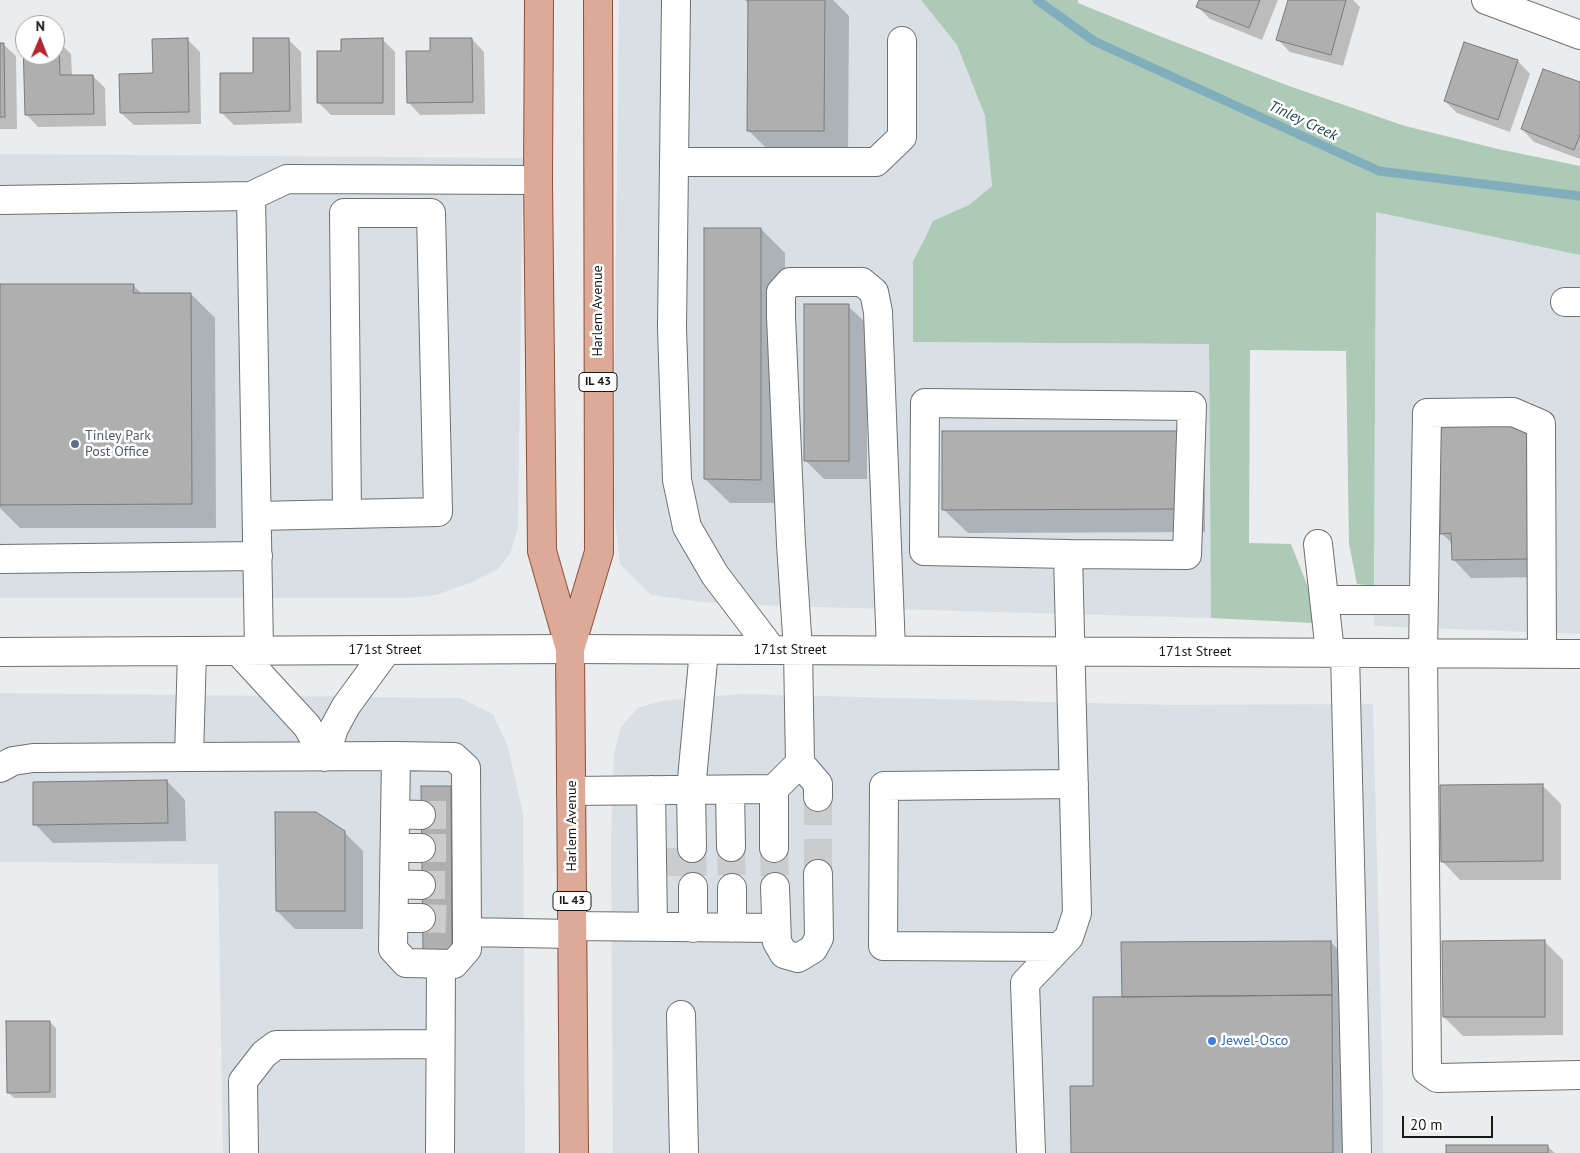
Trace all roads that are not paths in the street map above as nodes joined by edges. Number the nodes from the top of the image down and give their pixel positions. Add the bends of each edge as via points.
1 (539, 0) edge
2 (598, 0) edge
3 (676, 0) edge
4 (1486, 0) edge
5 (1580, 35) edge
6 (902, 41) dead end
7 (674, 162) junction
8 (538, 180) junction
9 (250, 196) junction
10 (0, 200) edge
11 (347, 514) junction
12 (257, 516) junction
13 (1318, 544) dead end
14 (1068, 554) junction
15 (258, 556) junction
16 (0, 559) edge
17 (1324, 600) junction
18 (1424, 600) junction
19 (570, 649) junction
20 (386, 650) junction
21 (704, 650) junction
22 (785, 650) junction
23 (892, 650) junction
24 (192, 651) junction
25 (248, 651) junction
26 (1071, 651) junction
27 (0, 652) edge
28 (1338, 653) junction
29 (1423, 653) junction
30 (1542, 654) junction
31 (1580, 654) edge
32 (396, 756) junction
33 (325, 757) junction
34 (190, 758) junction
35 (800, 762) junction
36 (0, 768) edge
37 (1074, 784) junction
38 (774, 789) junction
39 (669, 790) junction
40 (730, 790) junction
41 (571, 791) junction
42 (818, 797) tunnel mouth
43 (432, 815) junction
44 (731, 847) tunnel mouth
45 (432, 848) junction
46 (679, 848) tunnel mouth
47 (774, 848) tunnel mouth
48 (818, 874) tunnel mouth
49 (394, 884) junction
50 (444, 885) junction
51 (775, 887) tunnel mouth
52 (732, 888) tunnel mouth
53 (394, 918) junction
54 (450, 922) junction
55 (660, 927) junction
56 (693, 928) junction
57 (732, 928) junction
58 (776, 928) junction
59 (572, 930) junction
60 (1059, 947) junction
61 (441, 964) junction
62 (681, 1015) dead end
63 (440, 1044) junction
64 (264, 1054) junction
65 (1580, 1075) edge
66 (244, 1153) edge
67 (260, 1153) edge
68 (440, 1153) edge
69 (574, 1153) edge
70 (684, 1153) edge
71 (1031, 1153) edge
72 (1357, 1153) edge

1 - 8 main road, Harlem Avenue / IL 43
2 - 19 main road, Harlem Avenue / IL 43 via 598,552
3 - 7 street
4 - 5 street
6 - 7 street via 902,137 876,162
7 - 22 street via 672,328 676,480 688,527 716,576
8 - 9 street via 287,179
8 - 19 main road, Harlem Avenue / IL 43 via 542,551
9 - 10 street
9 - 12 street
11 - 11 street via 438,512 431,212 344,213
11 - 12 street
12 - 15 street
13 - 17 street
14 - 14 street via 924,551 925,403 1192,406 1187,555
14 - 26 street
15 - 16 street
15 - 25 street
17 - 18 street
17 - 28 street
18 - 29 street
18 - 30 street via 1427,414 1513,412 1541,424
19 - 20 street, 171st Street
19 - 21 street, 171st Street
19 - 41 main road, Harlem Avenue / IL 43
20 - 25 street, 171st Street
20 - 33 street via 346,706 334,728
21 - 22 street, 171st Street
21 - 39 street
22 - 23 street, 171st Street
22 - 23 street via 791,544 781,292 790,282 862,282 874,292 878,312
22 - 35 street
23 - 26 street, 171st Street
24 - 25 street, 171st Street
24 - 27 street, 171st Street
24 - 34 street
25 - 33 street via 307,726
26 - 28 street, 171st Street
26 - 37 street
28 - 29 street, 171st Street
28 - 72 street
29 - 30 street, 171st Street
29 - 65 street via 1427,1071 1437,1078
30 - 31 street, 171st Street
32 - 33 street
32 - 43 street
32 - 43 street via 454,757 466,768
33 - 34 street
34 - 36 street via 33,758 13,761
35 - 38 street
35 - 42 street via 818,784
37 - 60 street via 1078,912 1069,937
37 - 60 street via 884,786 883,946
38 - 40 street
38 - 47 street
39 - 40 street
39 - 41 street
39 - 46 street
39 - 55 street
40 - 44 street
41 - 59 main road, Harlem Avenue / IL 43
43 - 45 street
43 - 45 street
45 - 49 street
45 - 50 street
48 - 58 street via 819,938 813,949 798,958 784,954 777,942
49 - 50 street
49 - 53 street
50 - 54 street
51 - 58 street
52 - 57 street
53 - 54 street
53 - 61 street via 393,949 406,963
54 - 59 street
54 - 61 street via 467,949 454,964
55 - 56 street
55 - 56 street via 679,887
55 - 59 street
56 - 57 street
57 - 58 street
59 - 69 main road, Harlem Avenue / IL 43
60 - 71 street via 1025,983
61 - 63 street
62 - 70 street
63 - 64 street via 276,1045
63 - 68 street
64 - 66 street via 243,1082
64 - 67 street via 259,1080

